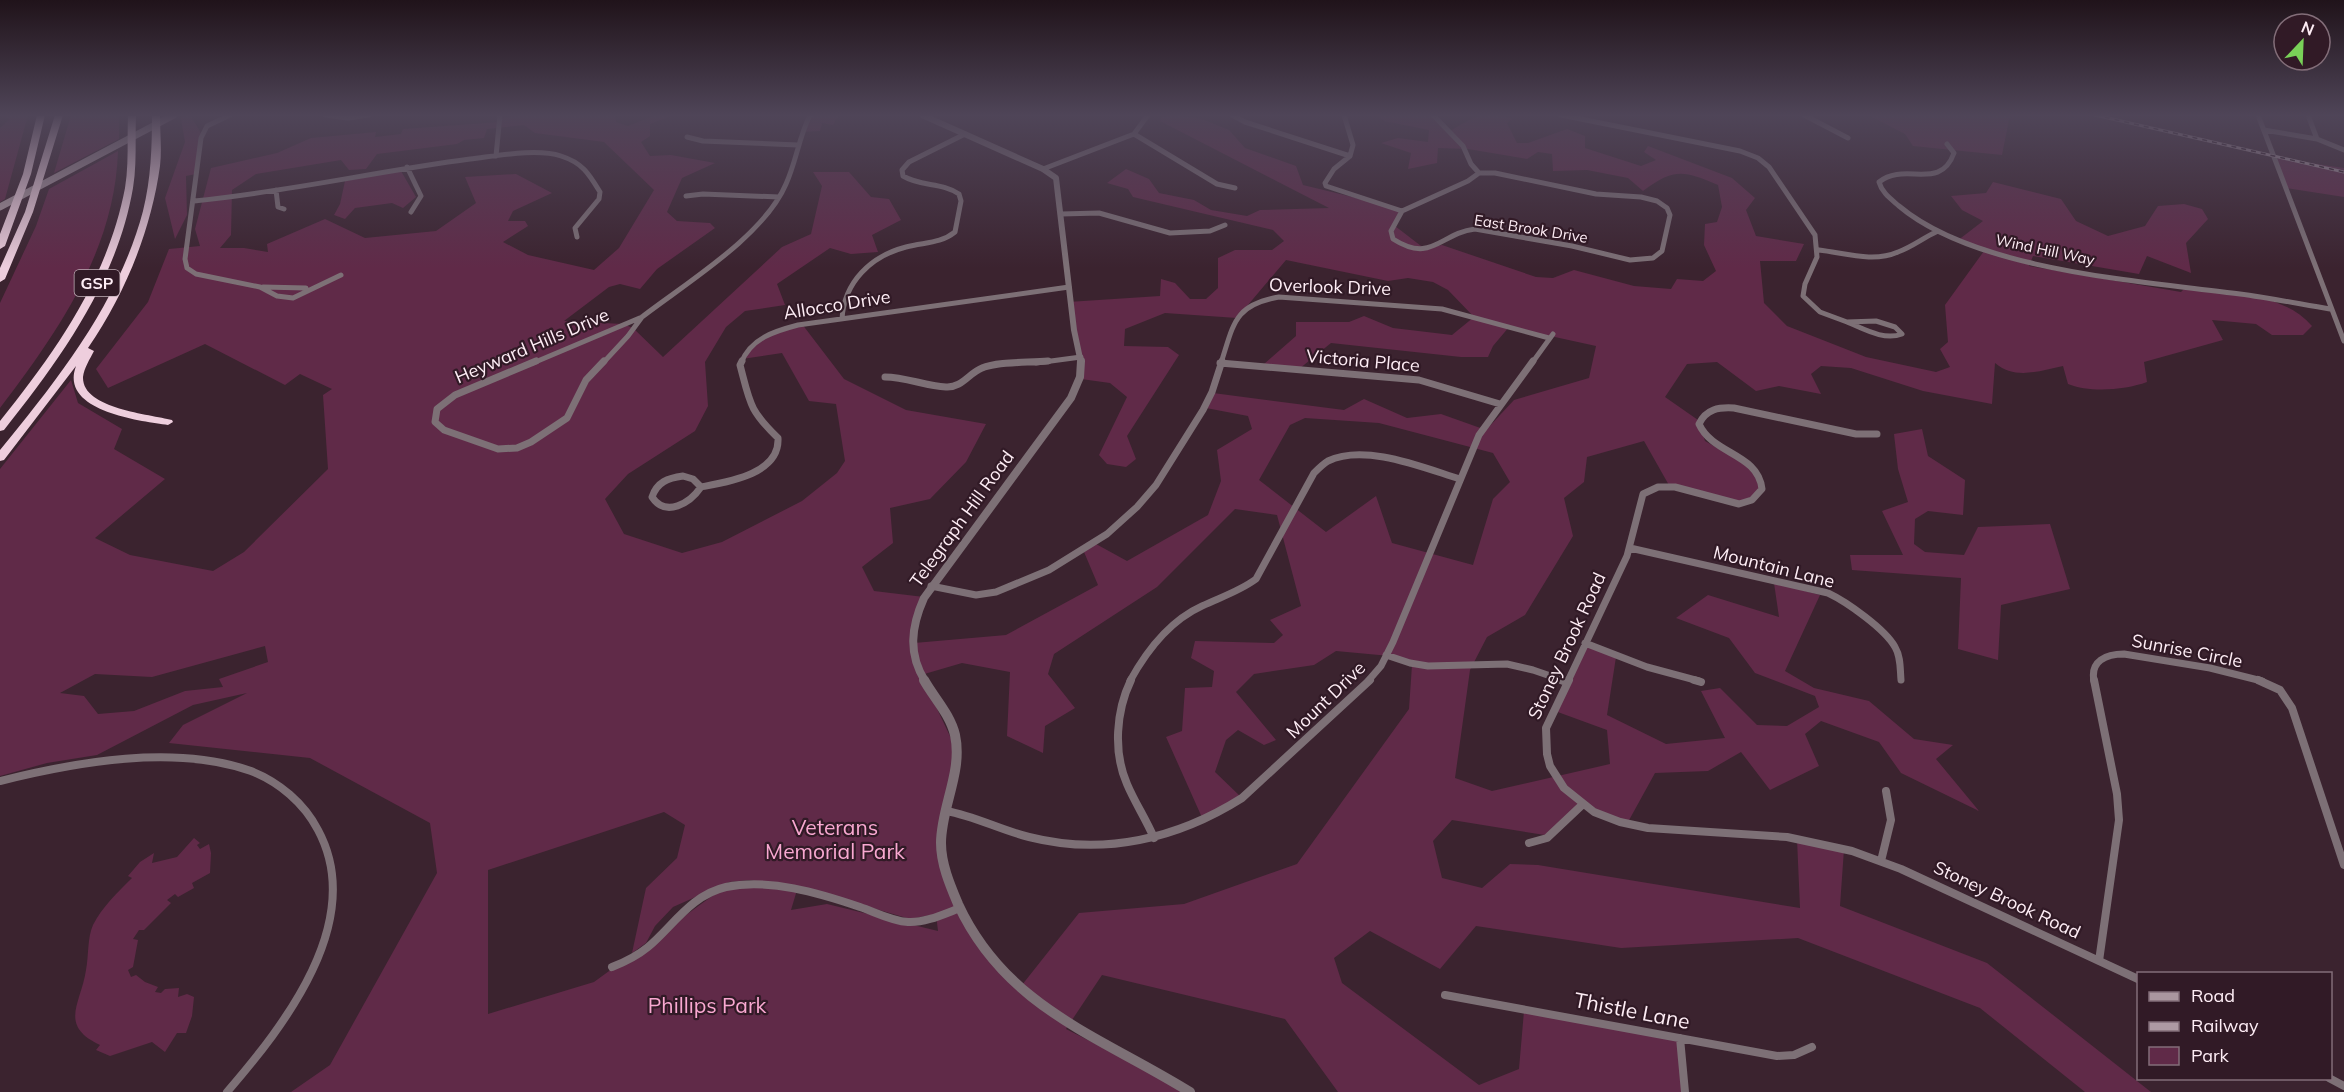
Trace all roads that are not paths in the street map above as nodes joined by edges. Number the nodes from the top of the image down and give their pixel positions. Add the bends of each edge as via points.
1 (28, 166) edge
2 (43, 166) edge
3 (77, 166) edge
4 (130, 166) edge
5 (155, 166) edge
6 (198, 166) edge
7 (415, 166) edge
8 (581, 166) edge
9 (792, 166) edge
10 (906, 166) edge
11 (1036, 166) edge
12 (1051, 166) edge
13 (1188, 166) edge
14 (1338, 166) edge
15 (1473, 166) edge
16 (1768, 166) edge
17 (1950, 166) edge
18 (2277, 166) edge
19 (407, 167) junction
20 (1043, 169) junction
21 (1479, 173) junction
22 (1235, 188) dead end
23 (276, 189) junction
24 (686, 196) dead end
25 (779, 197) junction
26 (194, 201) junction
27 (0, 207) edge
28 (284, 209) dead end
29 (1402, 211) junction
30 (411, 212) dead end
31 (1061, 214) junction
32 (1225, 225) dead end
33 (1936, 232) junction
34 (577, 237) dead end
35 (0, 246) edge
36 (1819, 250) junction
37 (341, 275) dead end
38 (0, 279) edge
39 (260, 286) junction
40 (1069, 287) junction
41 (312, 288) junction
42 (2330, 307) junction
43 (642, 317) junction
44 (842, 319) junction
45 (100, 320) junction
46 (1847, 322) junction
47 (1551, 336) joint
48 (2344, 341) edge
49 (1081, 357) junction
50 (1220, 363) junction
51 (885, 377) dead end
52 (1500, 404) junction
53 (168, 422) dead end
54 (0, 428) edge
55 (1876, 434) dead end
56 (0, 457) edge
57 (1460, 479) junction
58 (701, 487) junction
59 (1630, 548) junction
60 (931, 586) junction
61 (1585, 643) junction
62 (1386, 655) junction
63 (1901, 680) dead end
64 (1566, 682) junction
65 (1701, 682) dead end
66 (0, 782) edge
67 (1886, 791) dead end
68 (1582, 805) junction
69 (946, 811) junction
70 (1154, 838) junction
71 (1529, 843) dead end
72 (1881, 861) junction
73 (2344, 865) edge
74 (960, 908) junction
75 (2099, 961) junction
76 (612, 967) dead end
77 (2137, 978) edge
78 (1445, 994) dead end
79 (1680, 1038) junction
80 (1812, 1047) dead end
81 (227, 1092) edge
82 (1190, 1092) edge
83 (1685, 1092) edge

1 - 35 highway
2 - 38 highway via 29,212
3 - 27 main road
4 - 54 highway, GSP via 121,225 87,302 38,379
5 - 45 highway, GSP via 147,214 129,263
6 - 26 street
7 - 19 street
8 - 34 street via 600,192 599,199 575,228
9 - 25 street, Heyward Hills Drive
10 - 44 street via 903,176 911,181 946,187 958,194 961,201 955,232 940,241 900,249 871,263 846,292
11 - 20 street
12 - 20 street
13 - 22 street via 1217,183
14 - 29 street via 1330,172 1326,186
15 - 21 street
16 - 36 street via 1808,221
17 - 33 street, Wind Hill Way via 1933,173 1890,175 1879,182 1899,209
18 - 42 street
19 - 23 street
19 - 30 street via 421,196
20 - 31 street, Telegraph Hill Road via 1056,178
21 - 29 street
21 - 29 street, East Brook Drive via 1660,203 1670,215 1662,251 1648,260 1630,260 1475,229 1454,233 1432,248 1411,248 1391,236
23 - 26 street
23 - 28 street via 278,207
24 - 25 street
25 - 43 street, Heyward Hills Drive via 765,218 742,240
26 - 39 street via 187,268 196,274
31 - 32 street via 1100,213 1170,233 1210,231
31 - 40 street, Telegraph Hill Road
33 - 36 street via 1886,256
33 - 42 street, Wind Hill Way via 1979,249 2061,267
36 - 46 street via 1815,268 1802,288 1803,296 1815,309
37 - 41 street
39 - 41 street
39 - 41 street via 285,298
40 - 44 street, Allocco Drive
40 - 49 street, Telegraph Hill Road
42 - 48 street
43 - 43 street, Heyward Hills Drive via 586,380 567,418 531,442 498,449 444,430 435,422 437,409 455,395
44 - 58 street, Allocco Drive via 780,329 747,350 740,369 749,402 759,420 778,438 779,452 760,469
45 - 53 highway via 96,338 79,370 82,392 107,408
45 - 56 highway, GSP via 62,378
46 - 46 street via 1876,321 1895,327 1902,334 1889,337
47 - 50 street, Overlook Drive via 1442,309 1274,297 1257,301 1235,319
47 - 52 street, Mount Drive
49 - 51 street via 992,365 947,387
49 - 60 street, Telegraph Hill Road via 1078,382 1060,415
50 - 52 street, Victoria Place via 1419,380
50 - 60 street, Overlook Drive via 1208,402 1156,485 1107,534 1048,570 996,592 976,595
52 - 57 street, Mount Drive via 1479,435
55 - 59 street, Stoney Brook Road via 1856,434 1734,408 1711,410 1700,419 1702,433 1757,471 1763,483 1761,492 1750,501 1729,503 1679,486 1655,487 1641,498
57 - 62 street, Mount Drive
57 - 70 street via 1367,455 1348,455 1326,462 1314,473 1256,579 1189,613 1152,647 1128,686 1118,736 1125,780
58 - 58 street, Allocco Drive via 692,500 676,507 659,506 652,496 658,485 677,477 693,479
59 - 61 street, Stoney Brook Road
59 - 63 street, Mountain Lane via 1812,588 1839,598 1896,648
60 - 69 street, Telegraph Hill Road via 916,614 912,643 919,673 946,712 955,737 956,768
61 - 64 street, Stoney Brook Road
61 - 65 street
62 - 64 street via 1417,665 1509,664
62 - 70 street, Mount Drive via 1363,688 1242,798 1201,823
64 - 68 street, Stoney Brook Road via 1546,728 1545,748 1555,776
66 - 81 street via 98,762 150,759 206,763 246,769 266,777 291,795 316,822 330,858 333,885 332,906 320,952 295,1003
67 - 72 street via 1891,819
68 - 71 street via 1547,838
68 - 72 street, Stoney Brook Road via 1629,826 1794,837
69 - 70 street, Mount Drive via 966,814 1026,836 1068,844 1111,845
69 - 74 street, Telegraph Hill Road via 941,834 943,858
72 - 75 street, Stoney Brook Road
73 - 75 street, Sunrise Circle via 2300,727 2279,689 2211,669 2130,654 2106,656 2096,664 2093,675 2119,820
74 - 76 street via 906,922 828,897 752,885 725,887 694,902 643,951
74 - 82 street, Telegraph Hill Road via 989,957 1031,999 1068,1025
75 - 77 street, Stoney Brook Road
78 - 79 street, Thistle Lane
79 - 80 street, Thistle Lane via 1778,1056 1794,1055
79 - 83 street

